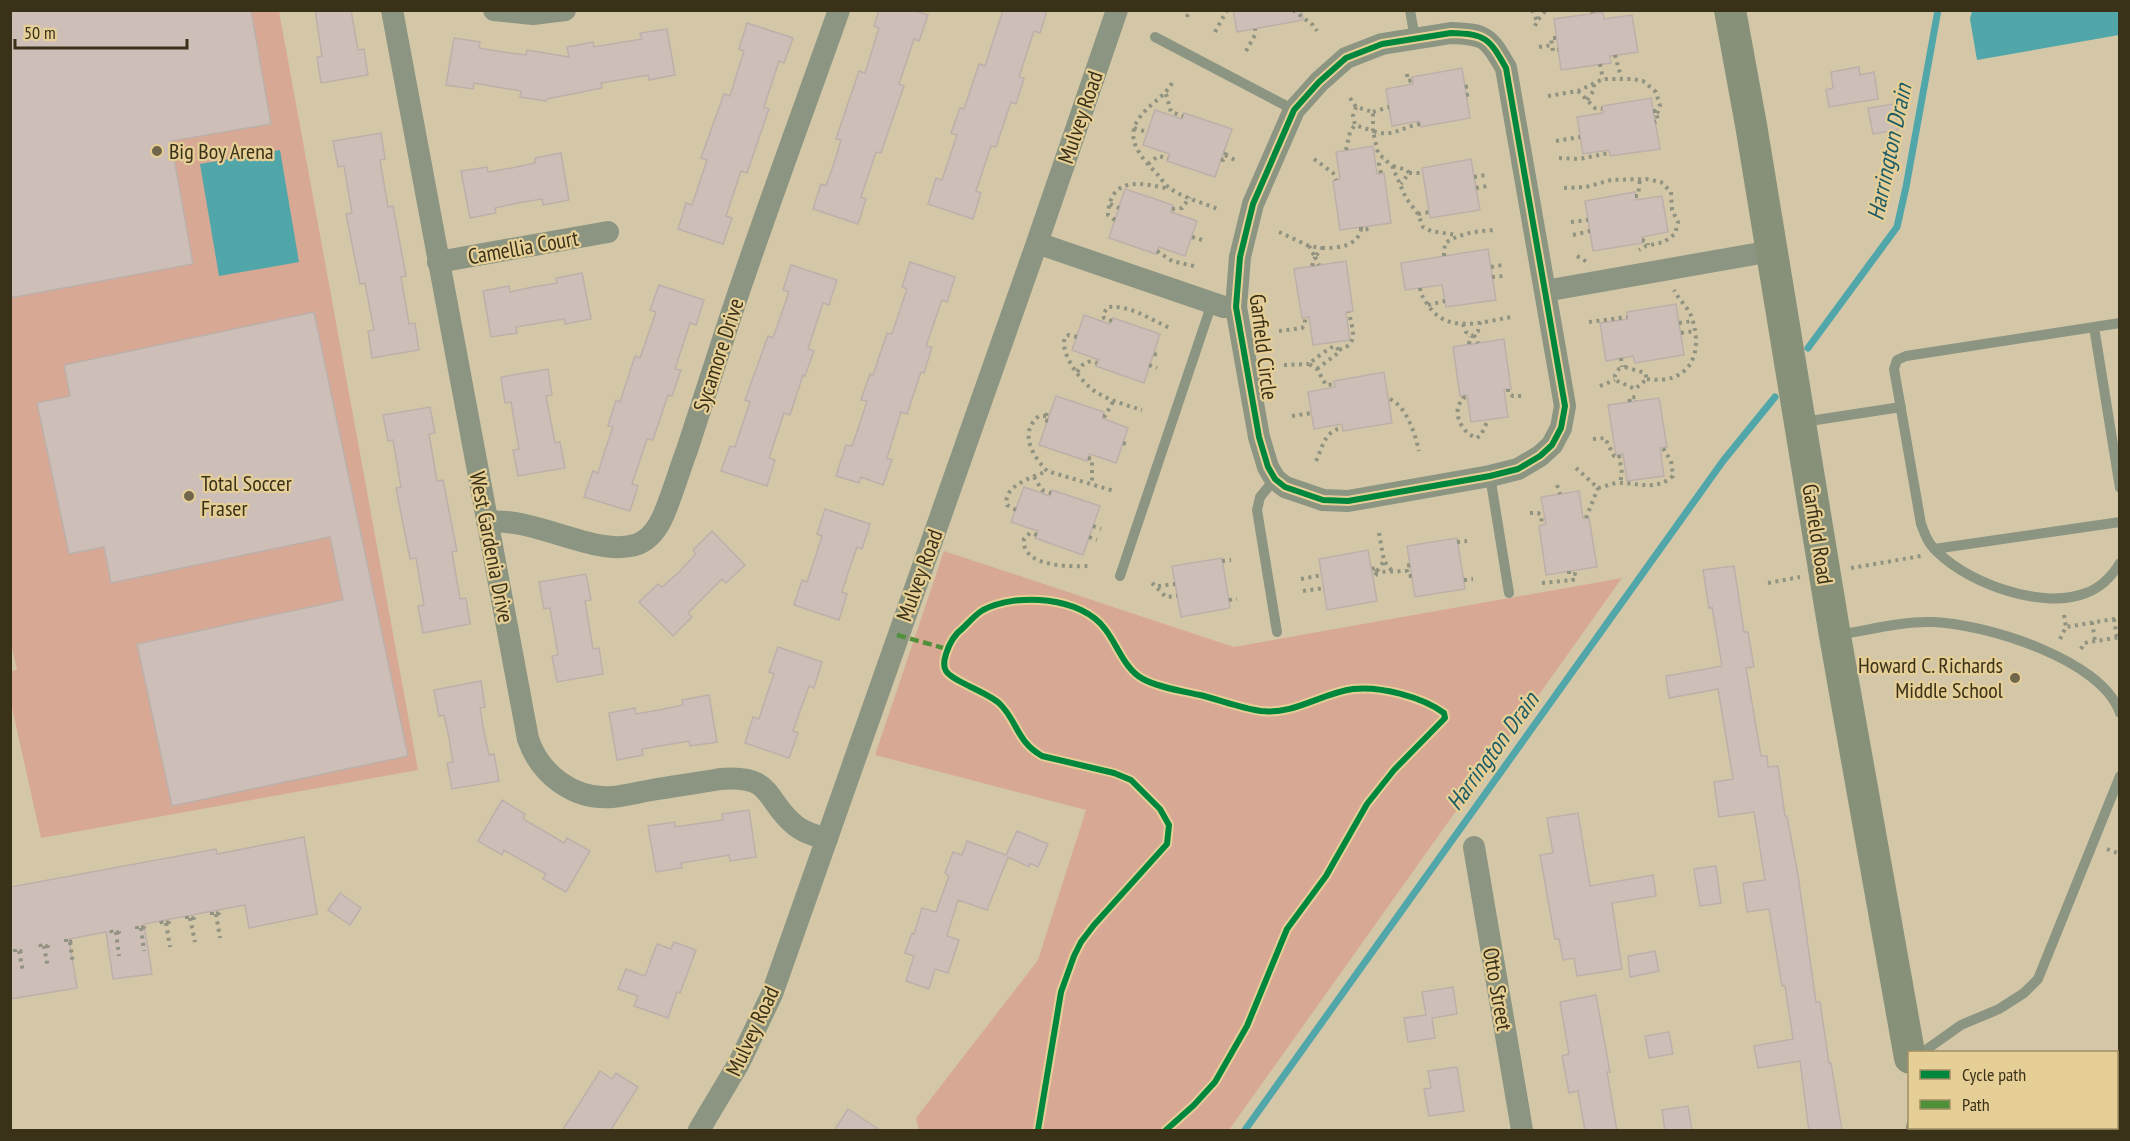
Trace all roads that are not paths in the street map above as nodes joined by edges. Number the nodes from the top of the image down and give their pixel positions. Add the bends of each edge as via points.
1 (392, 10) edge
2 (494, 10) edge
3 (565, 10) edge
4 (838, 10) edge
5 (1117, 10) edge
6 (1410, 10) edge
7 (1730, 10) edge
8 (1155, 36) dead end
9 (1415, 39) junction
10 (1294, 110) junction
11 (608, 232) dead end
12 (1037, 243) junction
13 (1772, 251) junction
14 (438, 262) junction
15 (1545, 291) junction
16 (1212, 303) junction
17 (1236, 307) junction
18 (2120, 323) edge
19 (2094, 327) junction
20 (1901, 407) junction
21 (1801, 423) junction
22 (1490, 476) junction
23 (1275, 479) junction
24 (2120, 488) edge
25 (487, 522) junction
26 (2120, 522) edge
27 (1934, 549) junction
28 (2120, 563) edge
29 (1120, 576) dead end
30 (1509, 593) dead end
31 (1277, 633) dead end
32 (1835, 636) junction
33 (2120, 713) edge
34 (2120, 776) edge
35 (827, 839) junction
36 (1474, 847) dead end
37 (1909, 1051) edge
38 (1926, 1051) edge
39 (699, 1131) edge
40 (1522, 1131) edge

1 - 14 street, West Gardenia Drive
2 - 3 street via 533,14
4 - 25 street, Sycamore Drive via 670,497 655,530 639,544 624,548 607,547 524,523
5 - 12 street, Mulvey Road
6 - 9 lane
7 - 13 main road, Garfield Road
8 - 10 lane
9 - 10 street, Garfield Circle via 1382,44 1346,58
9 - 15 street, Garfield Circle via 1460,33 1487,39 1506,68
10 - 17 street, Garfield Circle via 1248,220
11 - 14 street, Camellia Court
12 - 16 street, Garfield Circle
12 - 35 street, Mulvey Road
13 - 15 street
13 - 21 main road, Garfield Road
14 - 25 street, West Gardenia Drive
15 - 22 street, Garfield Circle via 1564,406 1561,428 1540,456 1518,469
16 - 17 street, Garfield Circle
16 - 29 lane
17 - 23 street, Garfield Circle via 1258,437
18 - 19 lane
19 - 20 lane via 1906,356 1897,360 1894,369
19 - 24 lane
20 - 21 lane
20 - 27 lane via 1921,524
21 - 32 main road, Garfield Road
22 - 23 street, Garfield Circle via 1348,501 1299,494
22 - 30 lane
23 - 31 lane via 1260,497 1257,510
25 - 35 street, West Gardenia Drive via 528,739 533,754 552,777 587,795 610,797 736,777 751,780 764,788 795,826
26 - 27 lane
27 - 28 lane via 1955,567 1980,580 2047,598 2086,593 2100,585
32 - 33 lane via 1910,623 1976,628 2029,644 2079,668 2100,685
32 - 37 main road, Garfield Road
34 - 38 lane via 2038,979 2024,993 1961,1025
35 - 39 street, Mulvey Road via 772,994 739,1063
36 - 40 street, Otto Street

